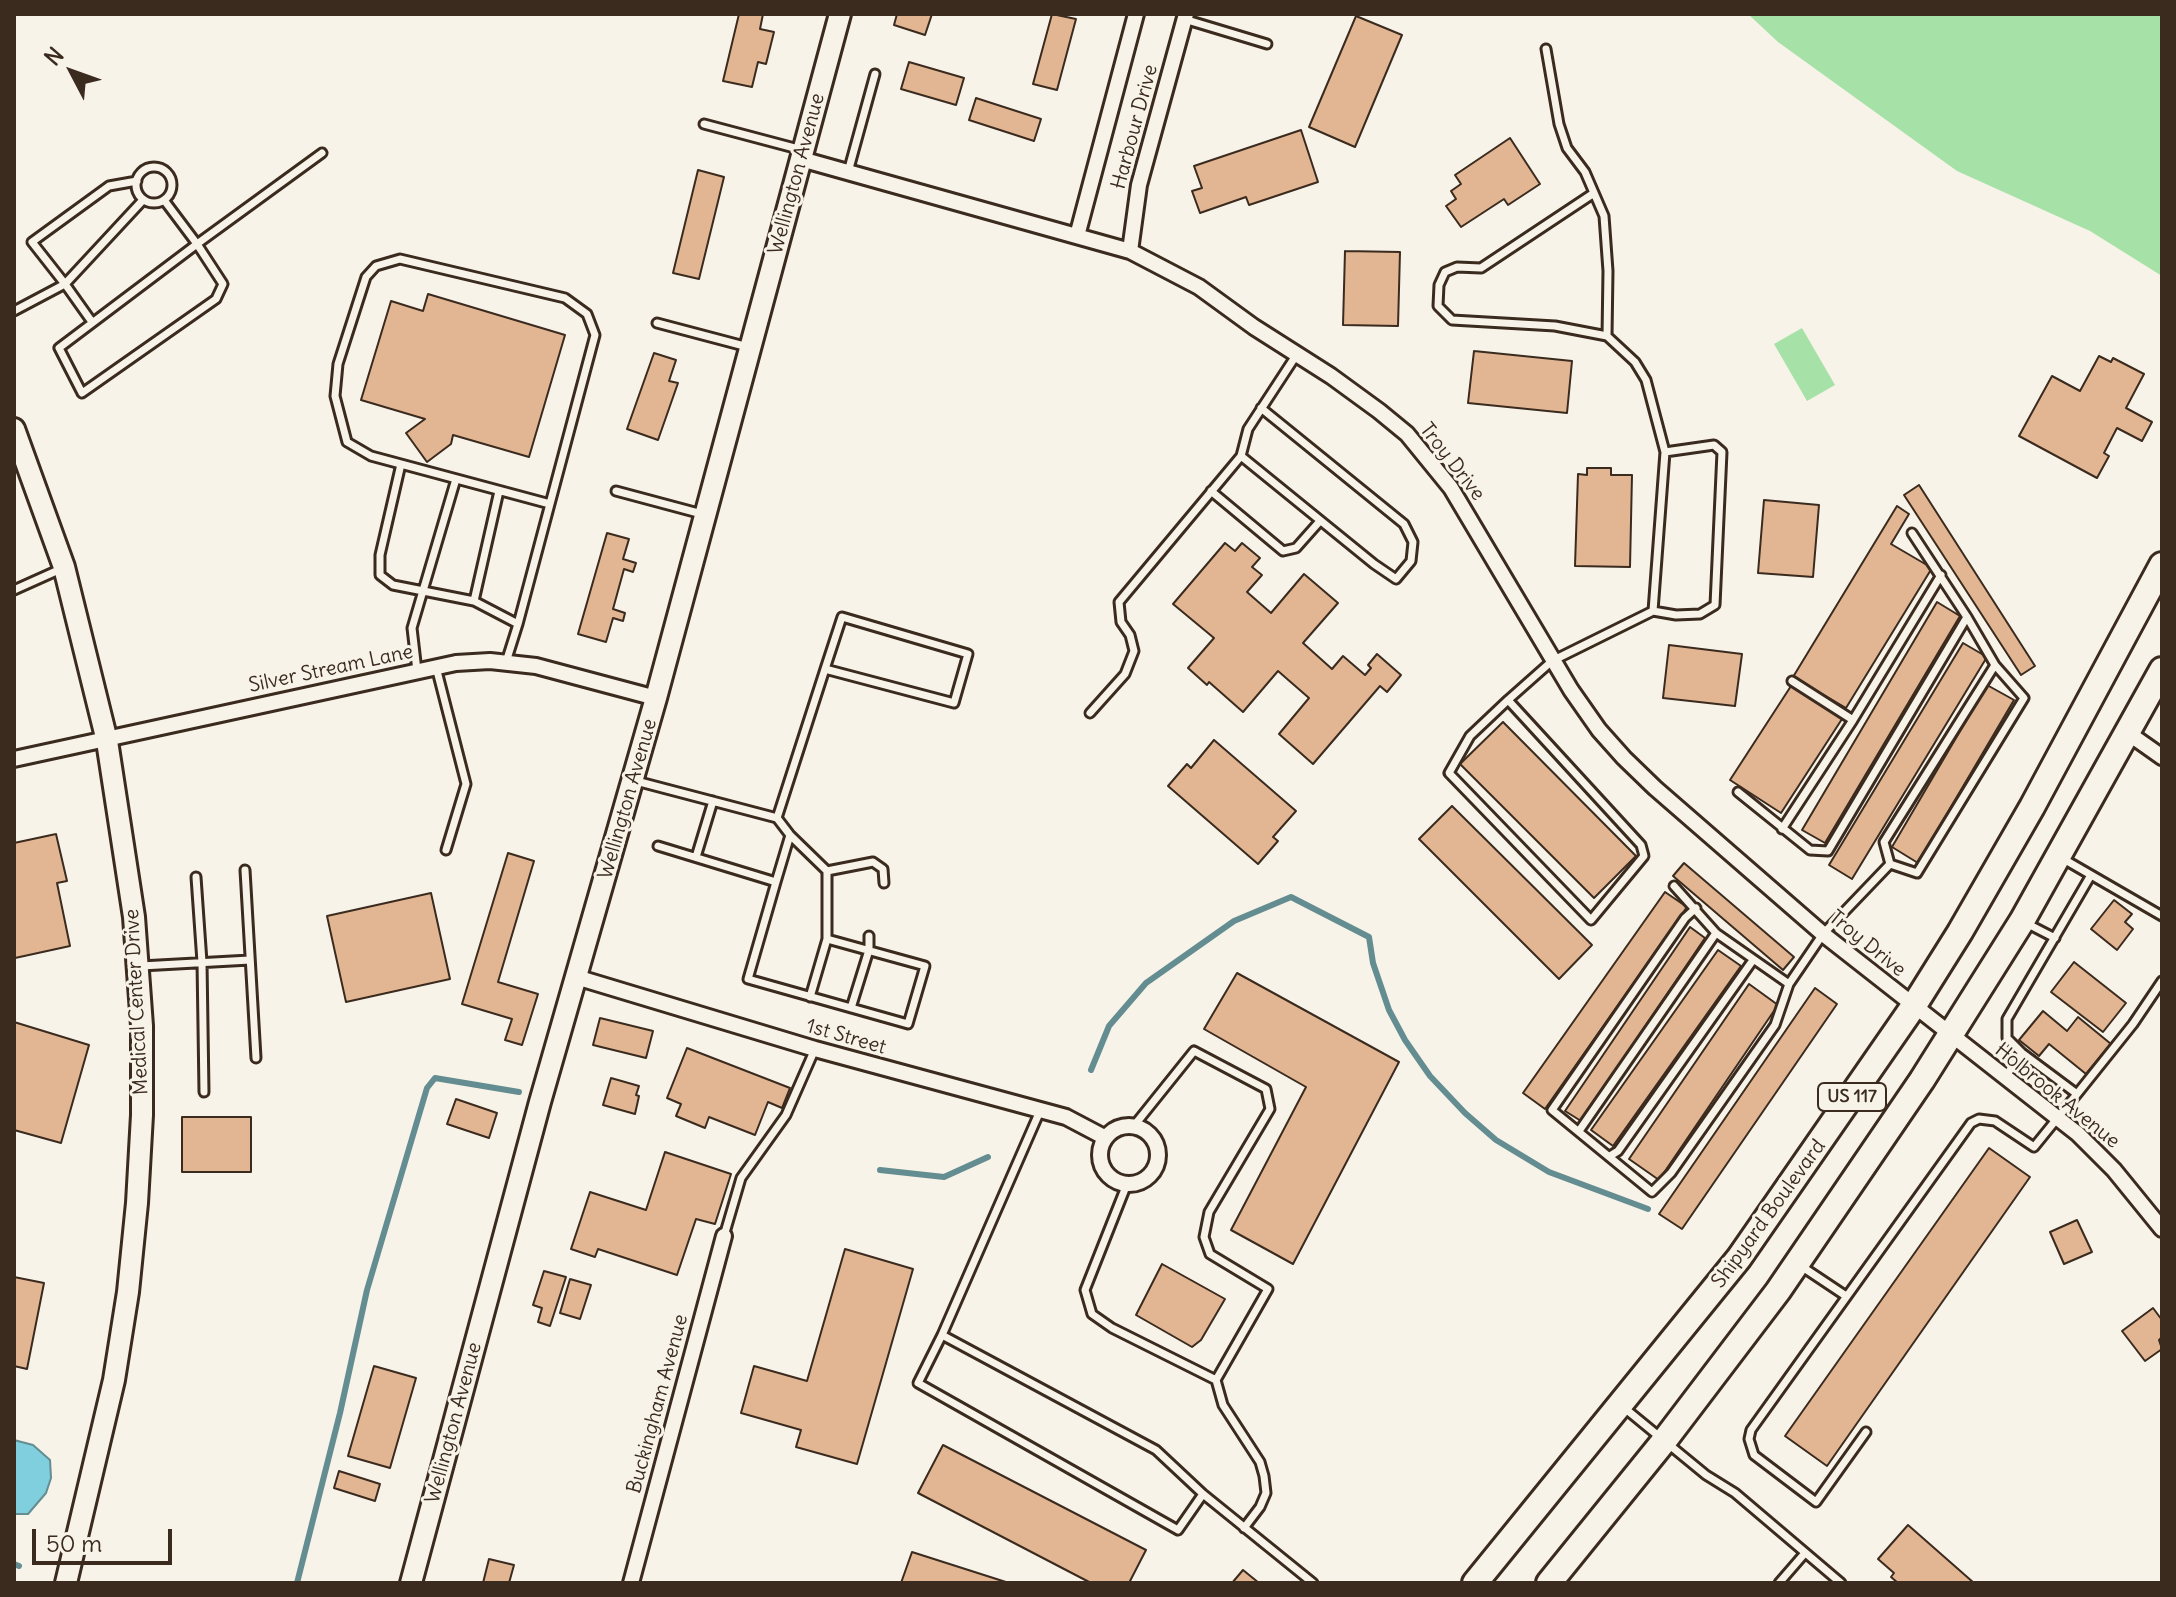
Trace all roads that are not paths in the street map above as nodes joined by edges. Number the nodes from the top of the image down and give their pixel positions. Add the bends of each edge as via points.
1 (840, 14) edge
2 (1136, 14) edge
3 (1185, 16) edge
4 (1267, 44) dead end
5 (1546, 49) dead end
6 (875, 74) dead end
7 (704, 124) dead end
8 (322, 153) dead end
9 (802, 155) junction
10 (848, 172) junction
11 (137, 181) junction
12 (1594, 193) junction
13 (143, 200) junction
14 (164, 200) junction
15 (1077, 236) junction
16 (197, 244) junction
17 (1130, 251) junction
18 (65, 284) junction
19 (14, 311) edge
20 (92, 322) junction
21 (657, 323) dead end
22 (1607, 336) junction
23 (751, 348) junction
24 (1297, 354) junction
25 (1261, 408) junction
26 (14, 429) edge
27 (1665, 452) junction
28 (1241, 456) junction
29 (20, 462) edge
30 (401, 464) junction
31 (456, 479) junction
32 (499, 491) junction
33 (616, 491) dead end
34 (1211, 491) junction
35 (550, 504) junction
36 (706, 515) junction
37 (1320, 521) junction
38 (1912, 533) dead end
39 (2162, 565) edge
40 (64, 567) junction
41 (1941, 575) junction
42 (14, 590) edge
43 (422, 592) junction
44 (474, 601) junction
45 (1653, 611) junction
46 (1967, 617) junction
47 (518, 624) junction
48 (1552, 661) junction
49 (506, 662) junction
50 (1995, 665) junction
51 (436, 666) junction
52 (825, 669) junction
53 (2162, 670) edge
54 (417, 671) junction
55 (1792, 681) dead end
56 (656, 698) junction
57 (1508, 700) junction
58 (1090, 713) dead end
59 (1853, 720) junction
60 (2128, 733) junction
61 (107, 741) junction
62 (2162, 757) edge
63 (14, 759) edge
64 (634, 780) junction
65 (1738, 792) dead end
66 (713, 801) junction
67 (777, 818) junction
68 (1782, 829) junction
69 (790, 835) junction
70 (658, 846) dead end
71 (446, 850) dead end
72 (2059, 856) junction
73 (696, 857) junction
74 (1890, 864) junction
75 (245, 870) dead end
76 (827, 871) junction
77 (2091, 875) junction
78 (196, 877) dead end
79 (776, 882) junction
80 (884, 883) dead end
81 (1674, 886) dead end
82 (1696, 908) junction
83 (2162, 916) edge
84 (2022, 921) junction
85 (1716, 933) junction
86 (1823, 934) junction
87 (869, 936) dead end
88 (2055, 938) junction
89 (827, 939) junction
90 (869, 950) junction
91 (250, 960) junction
92 (1753, 960) junction
93 (202, 962) junction
94 (138, 966) junction
95 (576, 977) junction
96 (2162, 981) edge
97 (1789, 984) junction
98 (810, 997) junction
99 (1913, 1007) junction
100 (851, 1008) junction
101 (1951, 1036) junction
102 (815, 1049) junction
103 (2022, 1053) junction
104 (256, 1058) dead end
105 (2004, 1078) junction
106 (204, 1092) dead end
107 (2077, 1094) junction
108 (1041, 1111) junction
109 (2057, 1118) junction
110 (1133, 1127) junction
111 (1579, 1131) junction
112 (1104, 1137) junction
113 (1610, 1156) junction
114 (1127, 1184) junction
115 (2162, 1229) edge
116 (724, 1236) joint
117 (1798, 1264) junction
118 (1846, 1296) junction
119 (942, 1335) junction
120 (1216, 1380) junction
121 (1622, 1406) junction
122 (1866, 1432) dead end
123 (1664, 1441) junction
124 (1203, 1494) junction
125 (1244, 1528) junction
126 (1805, 1553) junction
127 (66, 1583) edge
128 (411, 1583) edge
129 (631, 1583) edge
130 (1313, 1583) edge
131 (1475, 1583) edge
132 (1549, 1583) edge
133 (1779, 1583) edge
134 (1841, 1583) edge

1 - 9 street, Wellington Avenue
2 - 15 street
3 - 4 lane
3 - 17 street, Harbour Drive via 1139,185
5 - 12 lane via 1559,124
6 - 10 lane
7 - 9 lane
8 - 16 lane
9 - 10 street, Troy Drive
9 - 23 street, Wellington Avenue
10 - 15 street, Troy Drive
11 - 13 lane
11 - 14 lane via 151,168 167,173 172,189
11 - 18 lane via 109,186 32,242
12 - 22 lane via 1604,216
12 - 22 lane via 1481,268 1445,272 1438,306 1452,320 1555,326
13 - 14 lane
13 - 18 lane
14 - 16 lane
15 - 17 street, Troy Drive
16 - 20 lane
16 - 20 lane via 223,284 216,299 82,393 59,348
17 - 24 street, Troy Drive via 1199,287
18 - 19 lane
18 - 20 lane
21 - 23 lane
22 - 27 lane via 1646,380
23 - 36 street, Wellington Avenue
24 - 25 lane
24 - 48 street, Troy Drive via 1379,411 1428,458 1475,526
25 - 28 lane
25 - 37 lane via 1404,524 1413,542 1411,561 1396,579
26 - 29 street, Medical Center Drive
27 - 45 lane
27 - 45 lane via 1714,445 1722,452 1715,605 1700,614
28 - 34 lane
28 - 37 lane
29 - 40 street, Medical Center Drive
30 - 31 lane
30 - 35 lane via 347,442 335,396 338,364 366,277 376,266 400,259 565,298 587,314 595,335
30 - 43 lane via 380,575 393,585
31 - 32 lane
31 - 43 lane
32 - 35 lane
32 - 44 lane
33 - 36 lane
34 - 37 lane via 1283,551 1296,548
34 - 58 lane via 1119,602 1134,651 1125,674
35 - 47 lane
36 - 56 street, Wellington Avenue
38 - 41 lane
39 - 99 main road, Shipyard Boulevard / US 117 via 2032,807
40 - 42 lane
40 - 61 street, Medical Center Drive
41 - 46 lane
41 - 59 lane
43 - 44 lane
43 - 54 lane via 412,628
44 - 47 lane
45 - 48 lane
46 - 50 lane
46 - 68 lane via 1828,851 1810,850
47 - 49 lane
48 - 57 lane
48 - 86 street, Troy Drive via 1624,758
49 - 51 street, Silver Stream Lane
49 - 56 street, Silver Stream Lane
50 - 74 lane via 1884,842
50 - 74 lane via 2024,698 1917,873
51 - 54 street, Silver Stream Lane
51 - 71 lane via 466,784
52 - 52 lane via 842,617 968,654 954,703
52 - 67 lane
53 - 60 main road, US 117
54 - 61 street, Silver Stream Lane
55 - 59 lane
56 - 64 street, Wellington Avenue
57 - 57 lane via 1470,736 1449,773 1591,920 1644,856 1641,845
59 - 68 lane
60 - 62 street
60 - 72 main road, US 117
61 - 63 street, Silver Stream Lane
61 - 94 street, Medical Center Drive
64 - 66 lane
64 - 95 street, Wellington Avenue
65 - 68 lane
66 - 67 lane
66 - 73 lane
67 - 69 lane
69 - 76 lane
69 - 79 lane
70 - 73 lane
72 - 77 lane
72 - 84 main road, US 117
73 - 79 lane
74 - 86 lane
75 - 91 lane
76 - 80 lane via 873,862 883,869
76 - 89 lane
77 - 83 lane
77 - 88 lane
78 - 93 lane
79 - 98 lane via 748,979
81 - 82 lane
82 - 85 lane
82 - 111 lane via 1552,1110
84 - 88 lane
84 - 101 main road, US 117
85 - 92 lane
85 - 111 lane
86 - 97 lane
86 - 99 street, Troy Drive
87 - 90 lane
88 - 103 lane via 2007,1019 2007,1038
89 - 90 lane
89 - 98 lane
90 - 100 lane
90 - 100 lane via 925,966 908,1024
91 - 93 lane
91 - 104 lane
92 - 97 lane
92 - 113 lane
93 - 94 lane
93 - 106 lane
94 - 127 street, Medical Center Drive via 142,1115 128,1292 111,1394
95 - 102 street, 1st Street
95 - 128 street, Wellington Avenue
96 - 107 lane
97 - 113 lane via 1775,1025 1671,1173 1652,1192
98 - 100 lane
99 - 101 street, Holbrook Avenue
99 - 121 main road, Shipyard Boulevard / US 117 via 1739,1258
101 - 105 street, Holbrook Avenue
101 - 117 main road, US 117
102 - 108 street, 1st Street
102 - 116 lane via 786,1115 741,1178
103 - 105 lane
103 - 107 lane
105 - 109 street, Holbrook Avenue
107 - 109 lane
108 - 112 street, 1st Street
108 - 119 lane
109 - 115 street, Holbrook Avenue via 2114,1170
109 - 118 lane via 2034,1147 1995,1121 1971,1123
110 - 112 street
110 - 114 street via 1151,1136 1158,1154 1144,1180
110 - 120 lane via 1194,1051 1266,1089 1270,1109 1209,1212 1204,1237 1210,1254 1268,1289
111 - 113 lane
112 - 114 street via 1101,1163 1111,1178
114 - 120 lane via 1085,1290 1092,1314
116 - 129 street, Buckingham Avenue
117 - 118 lane
117 - 123 main road, US 117
118 - 122 lane via 1751,1430 1750,1448 1760,1462 1816,1502
119 - 124 lane via 1156,1450
119 - 124 lane via 918,1383 1178,1530
120 - 125 lane via 1223,1405 1264,1476 1266,1493
121 - 123 lane
121 - 131 main road, Shipyard Boulevard / US 117
123 - 126 lane
123 - 132 main road, US 117
124 - 125 lane
125 - 130 lane
126 - 133 lane
126 - 134 lane

